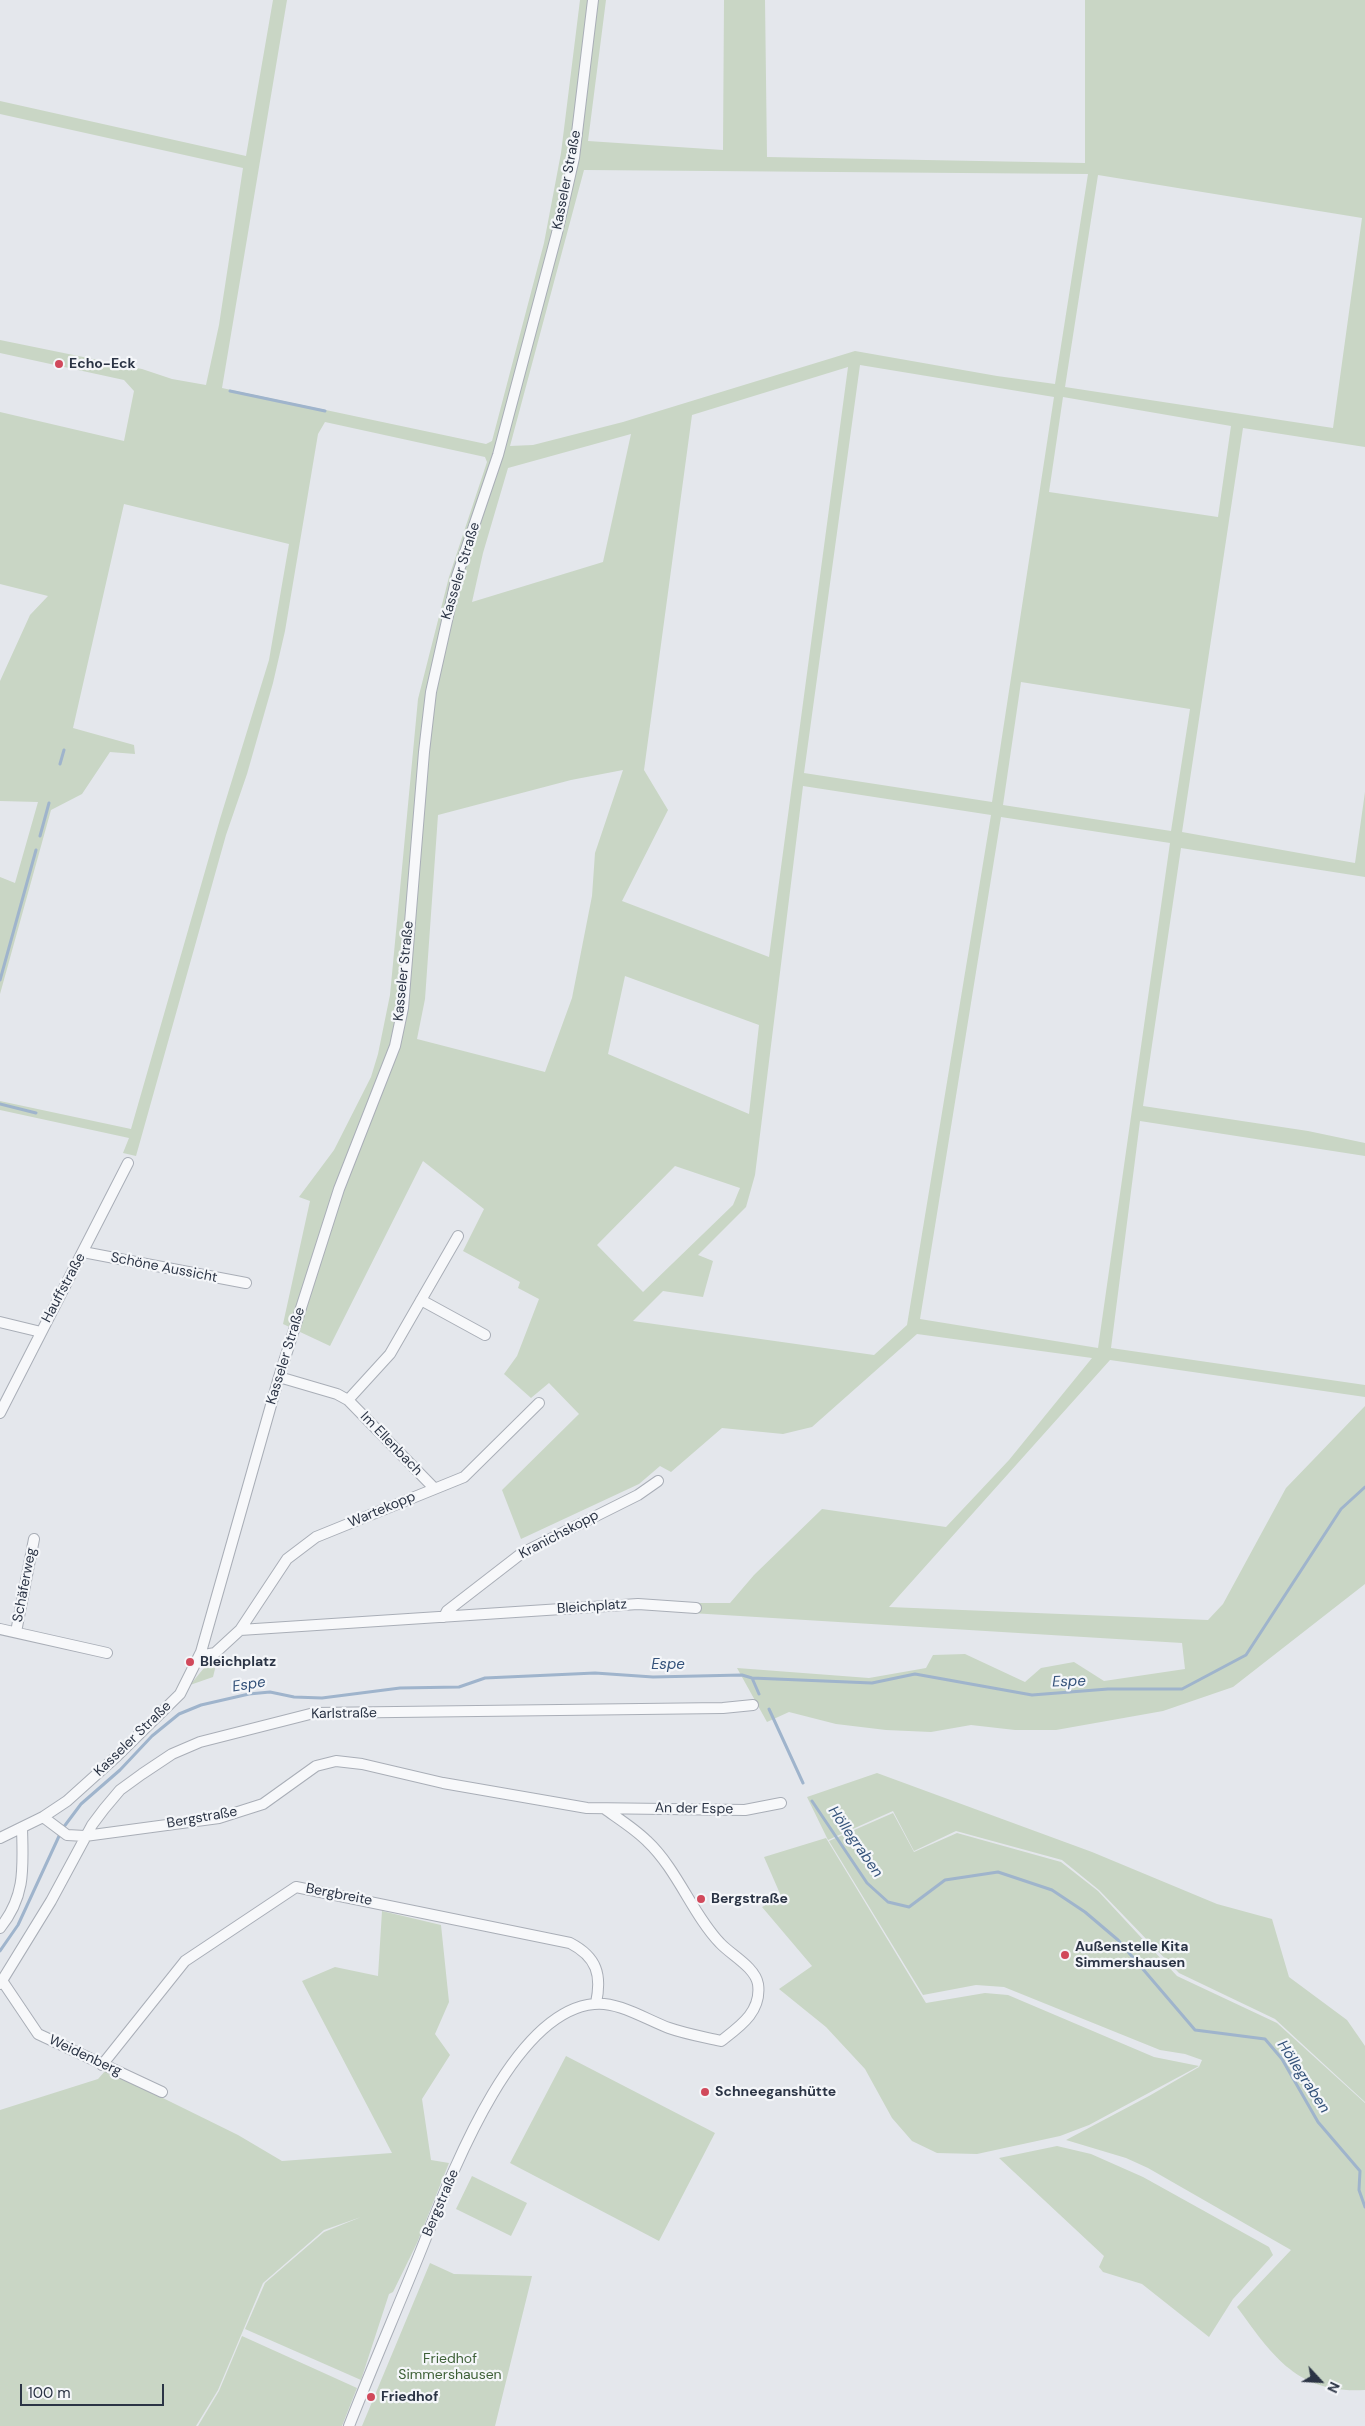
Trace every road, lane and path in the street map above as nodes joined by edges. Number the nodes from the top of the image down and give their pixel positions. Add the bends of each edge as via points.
1 (593, 0) edge
2 (128, 1162) dead end
3 (458, 1236) dead end
4 (83, 1252) junction
5 (246, 1283) dead end
6 (421, 1300) junction
7 (0, 1322) edge
8 (41, 1332) junction
9 (486, 1335) dead end
10 (279, 1377) junction
11 (0, 1387) edge
12 (12, 1389) junction
13 (348, 1400) junction
14 (539, 1403) dead end
15 (0, 1413) edge
16 (658, 1481) dead end
17 (434, 1488) junction
18 (34, 1539) dead end
19 (696, 1608) dead end
20 (444, 1617) junction
21 (0, 1629) edge
22 (240, 1630) junction
23 (16, 1632) junction
24 (107, 1653) dead end
25 (199, 1656) junction
26 (753, 1705) dead end
27 (781, 1803) dead end
28 (605, 1809) junction
29 (43, 1817) junction
30 (22, 1828) junction
31 (85, 1836) junction
32 (0, 1838) edge
33 (0, 1928) edge
34 (2, 1983) edge
35 (596, 2003) junction
36 (102, 2065) junction
37 (162, 2092) dead end
38 (349, 2426) edge

1 - 10 street, Kasseler Straße via 574,158 557,233 498,455 457,576 431,692 403,1008 395,1046 339,1189
2 - 4 street, Hauffstraße
3 - 6 street, Im Ellenbach
4 - 5 street, Schöne Aussicht
4 - 8 street, Hauffstraße
6 - 9 street
6 - 13 street, Im Ellenbach via 390,1354
7 - 8 street
8 - 12 street, Hauffstraße
10 - 13 street, Im Ellenbach
10 - 25 street, Kasseler Straße
11 - 12 street
12 - 15 street, Hauffstraße
13 - 17 street, Im Ellenbach
14 - 17 street, Wartekopp via 464,1477
16 - 20 street, Kranichskopp via 638,1495 522,1553 447,1611
17 - 22 street, Wartekopp via 316,1537 287,1559
18 - 23 street, Schäferweg
19 - 20 street, Bleichplatz via 638,1604
20 - 22 street, Bleichplatz
21 - 23 street, Schäferweg
22 - 25 street via 215,1653
23 - 24 street, Schäferweg
25 - 29 street, Kasseler Straße via 180,1694 70,1798
26 - 31 street, Karlstraße via 314,1713 200,1742 172,1754 120,1790
27 - 28 street, An der Espe via 745,1810
28 - 31 street, Bergstraße via 569,1806 336,1761 316,1766 263,1804 219,1818
28 - 35 street, Bergstraße via 647,1841 661,1857 719,1942 751,1971 758,1983 758,1992 751,2016 720,2041 671,2029 616,2007
29 - 30 street, Kasseler Straße
29 - 31 street, Bergstraße via 66,1835
30 - 32 street, Kasseler Straße
30 - 33 street via 23,1873 19,1898
31 - 34 street, Karlstraße
34 - 36 street, Weidenberg via 38,2034
35 - 36 street, Bergbreite via 600,1986 598,1972 590,1958 570,1943 296,1886 185,1961
35 - 38 street, Bergstraße via 566,2011 553,2019 520,2055 488,2100 445,2191
36 - 37 street, Weidenberg

